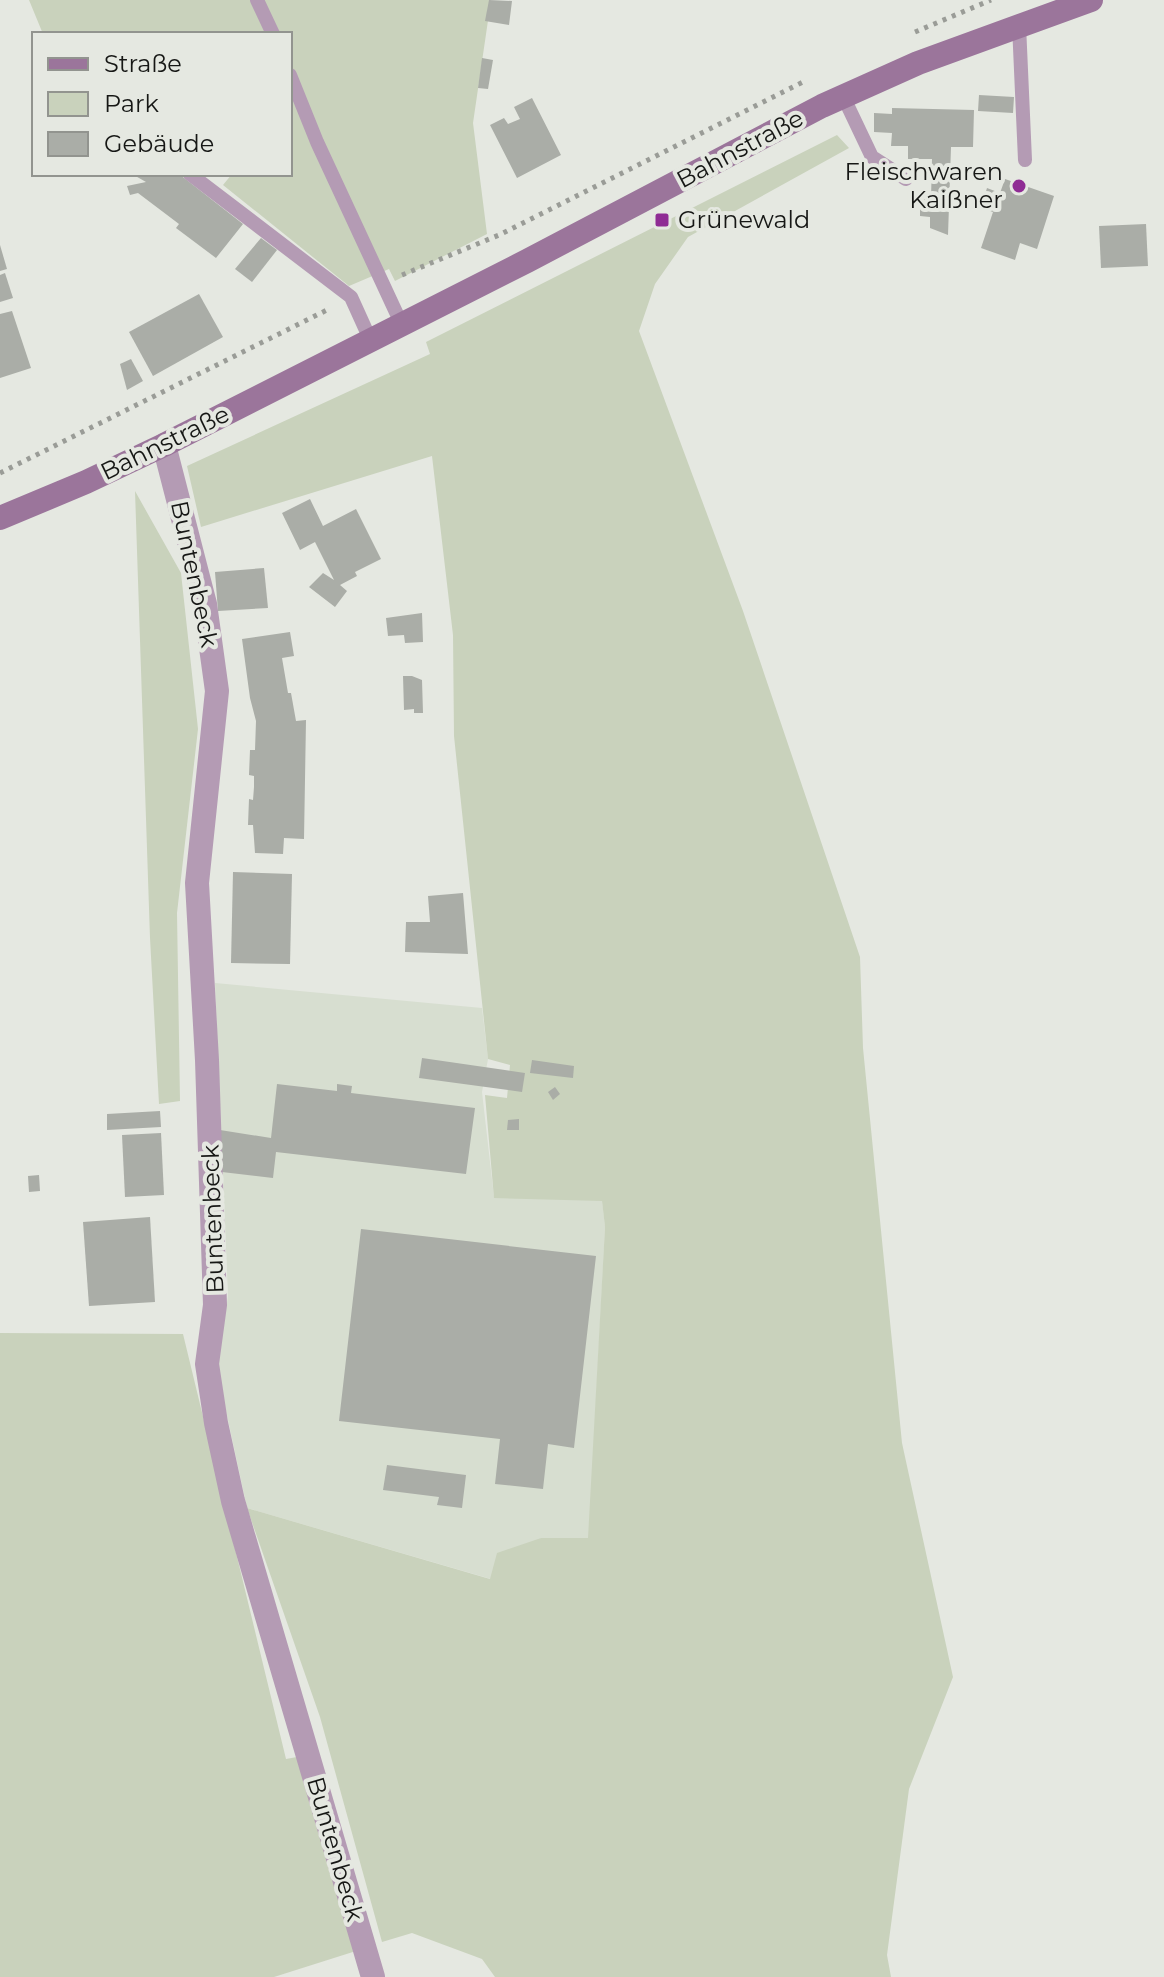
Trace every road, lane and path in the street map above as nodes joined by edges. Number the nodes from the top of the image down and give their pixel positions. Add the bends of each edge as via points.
1 (991, 0) edge
2 (1091, 0) edge
3 (260, 1) edge
4 (1019, 25) junction
5 (272, 32) edge
6 (910, 34) dead end
7 (809, 79) dead end
8 (292, 80) edge
9 (843, 96) junction
10 (1025, 160) dead end
11 (193, 176) edge
12 (906, 179) dead end
13 (382, 283) junction
14 (351, 297) junction
15 (401, 323) junction
16 (370, 339) junction
17 (164, 445) junction
18 (0, 473) edge
19 (0, 518) edge
20 (373, 1977) edge

1 - 6 path
2 - 4 main road, Bahnstraße
3 - 5 lane
4 - 9 main road, Bahnstraße
4 - 10 lane
7 - 13 path via 499,235
8 - 13 lane
9 - 12 lane via 872,157
9 - 15 main road, Bahnstraße
11 - 14 lane
13 - 15 lane
14 - 16 lane
14 - 18 path
15 - 16 main road, Bahnstraße
16 - 17 main road, Bahnstraße
17 - 19 main road, Bahnstraße
17 - 20 street, Buntenbeck via 205,604 217,691 197,883 215,1305 207,1364 233,1501

